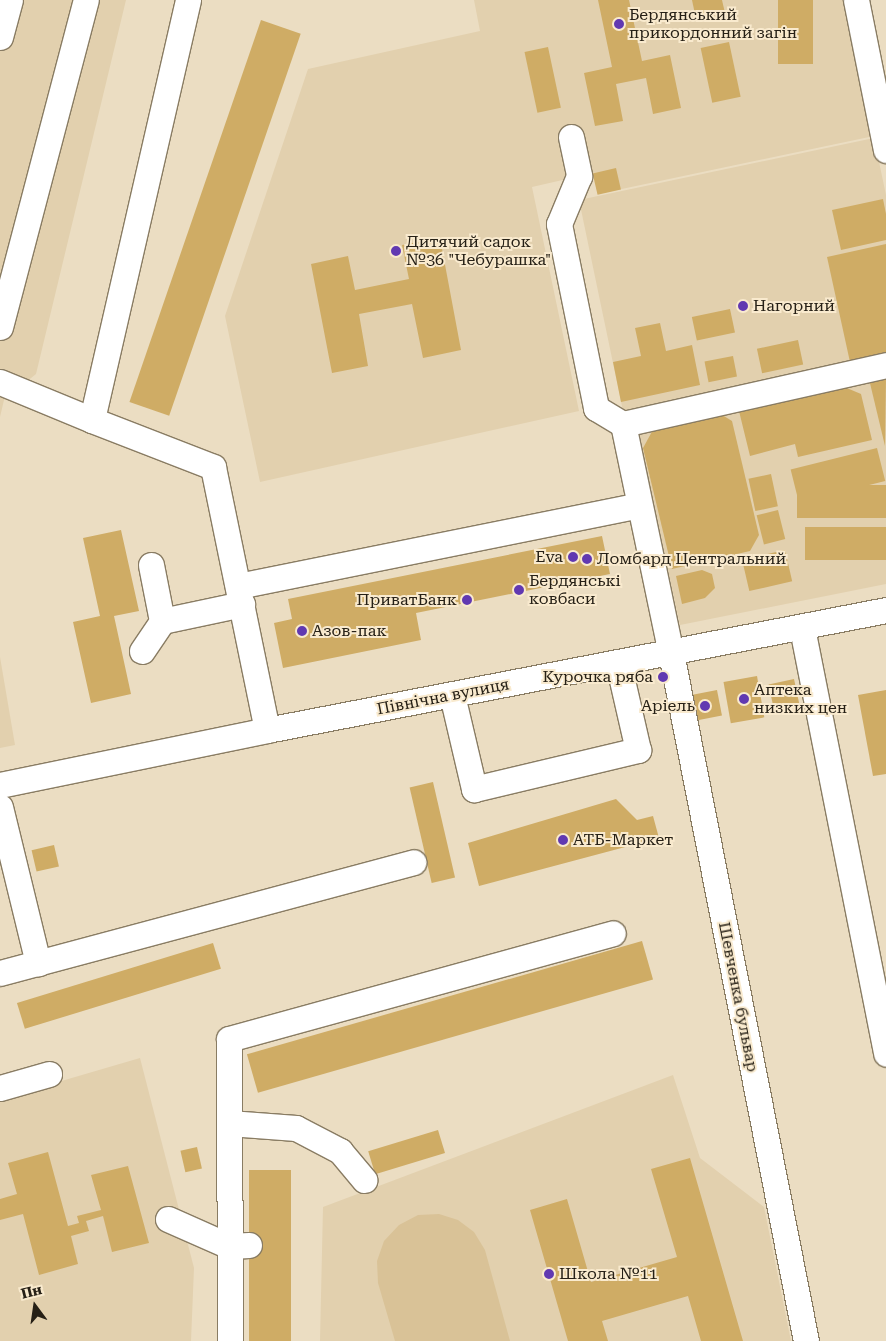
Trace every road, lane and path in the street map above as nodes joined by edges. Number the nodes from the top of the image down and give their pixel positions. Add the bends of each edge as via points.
1 (10, 0) edge
2 (86, 0) edge
3 (188, 0) edge
4 (856, 0) edge
5 (0, 38) edge
6 (571, 137) dead end
7 (886, 150) edge
8 (0, 327) edge
9 (886, 365) edge
10 (0, 382) edge
11 (92, 420) junction
12 (623, 424) junction
13 (639, 505) junction
14 (150, 565) dead end
15 (240, 595) junction
16 (886, 610) edge
17 (162, 621) junction
18 (802, 628) junction
19 (142, 651) dead end
20 (671, 653) junction
21 (618, 663) junction
22 (452, 695) junction
23 (267, 730) junction
24 (0, 785) edge
25 (0, 807) edge
26 (413, 862) dead end
27 (613, 933) dead end
28 (38, 963) junction
29 (0, 973) edge
30 (886, 1054) edge
31 (49, 1074) dead end
32 (0, 1088) edge
33 (229, 1123) junction
34 (364, 1180) dead end
35 (168, 1218) dead end
36 (239, 1246) junction
37 (230, 1341) edge
38 (806, 1341) edge

1 - 5 street
2 - 8 street
3 - 11 street
4 - 7 street
6 - 12 street via 579,176 558,224 596,408
9 - 12 street
10 - 11 street
11 - 15 street via 213,467
12 - 13 street, Шевченка бульвар
13 - 15 street
13 - 20 street, Шевченка бульвар
14 - 17 street
15 - 17 street
15 - 23 street
16 - 18 street, Північна вулиця
17 - 19 street
18 - 20 street, Північна вулиця
18 - 30 street
20 - 21 street, Північна вулиця
20 - 38 street, Шевченка бульвар
21 - 22 street, Північна вулиця
21 - 22 street via 638,750 474,789
22 - 23 street, Північна вулиця
23 - 24 street, Північна вулиця
25 - 28 street
26 - 28 street
27 - 33 street via 229,1039
28 - 29 street
31 - 32 street
33 - 34 street via 296,1128 340,1151
33 - 36 street
35 - 36 street
36 - 37 street

